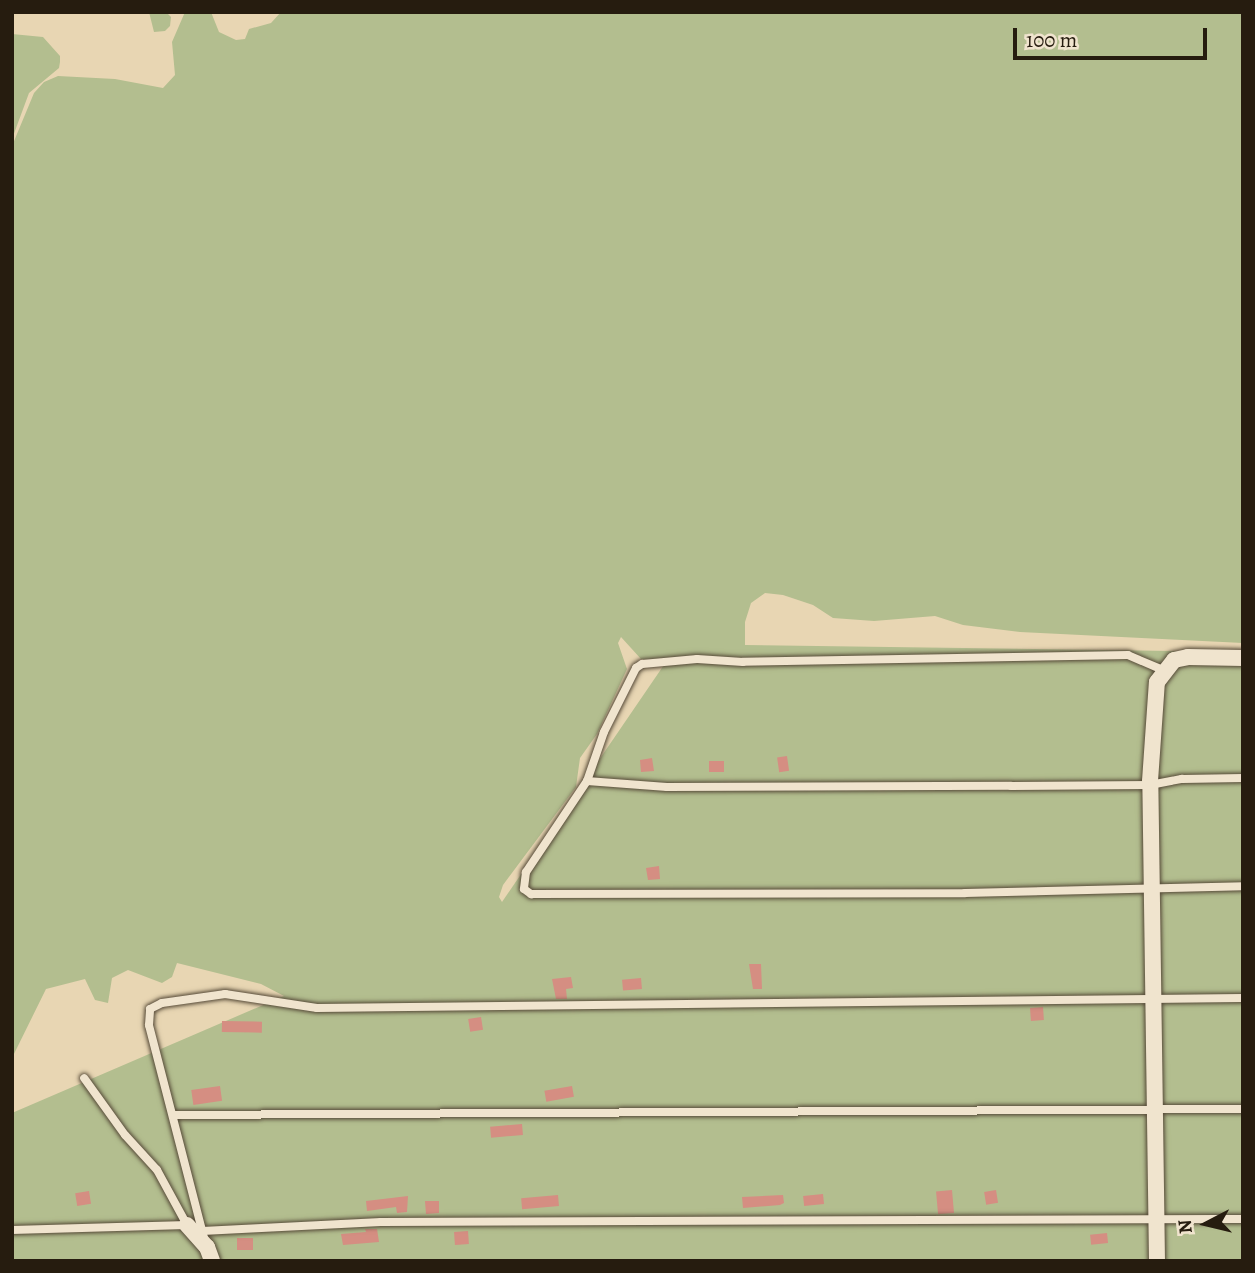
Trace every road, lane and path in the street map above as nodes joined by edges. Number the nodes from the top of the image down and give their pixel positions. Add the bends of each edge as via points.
1 (1243, 658) edge
2 (1164, 670) junction
3 (1243, 778) edge
4 (587, 781) junction
5 (1150, 785) junction
6 (1152, 886) junction
7 (1243, 886) edge
8 (1154, 998) junction
9 (1243, 998) edge
10 (84, 1078) dead end
11 (1243, 1109) edge
12 (1155, 1110) junction
13 (173, 1115) junction
14 (1157, 1219) junction
15 (1243, 1219) edge
16 (12, 1230) edge
17 (202, 1241) edge
18 (1157, 1261) edge

1 - 2 street via 1188,657 1174,660
2 - 4 lane via 1128,655 661,660 636,668 604,732
2 - 5 street via 1156,693
3 - 5 lane via 1182,779
4 - 5 lane via 667,787
4 - 6 lane via 526,872 524,889 531,894 965,893
5 - 6 street
6 - 7 lane
6 - 8 street
8 - 9 lane
8 - 12 street
8 - 13 lane via 317,1008 225,995 162,1003 150,1009 149,1025
10 - 17 lane via 157,1170
11 - 12 lane
12 - 13 lane
12 - 14 street
13 - 17 lane
14 - 15 lane
14 - 17 lane via 381,1222
14 - 18 street
16 - 17 lane

